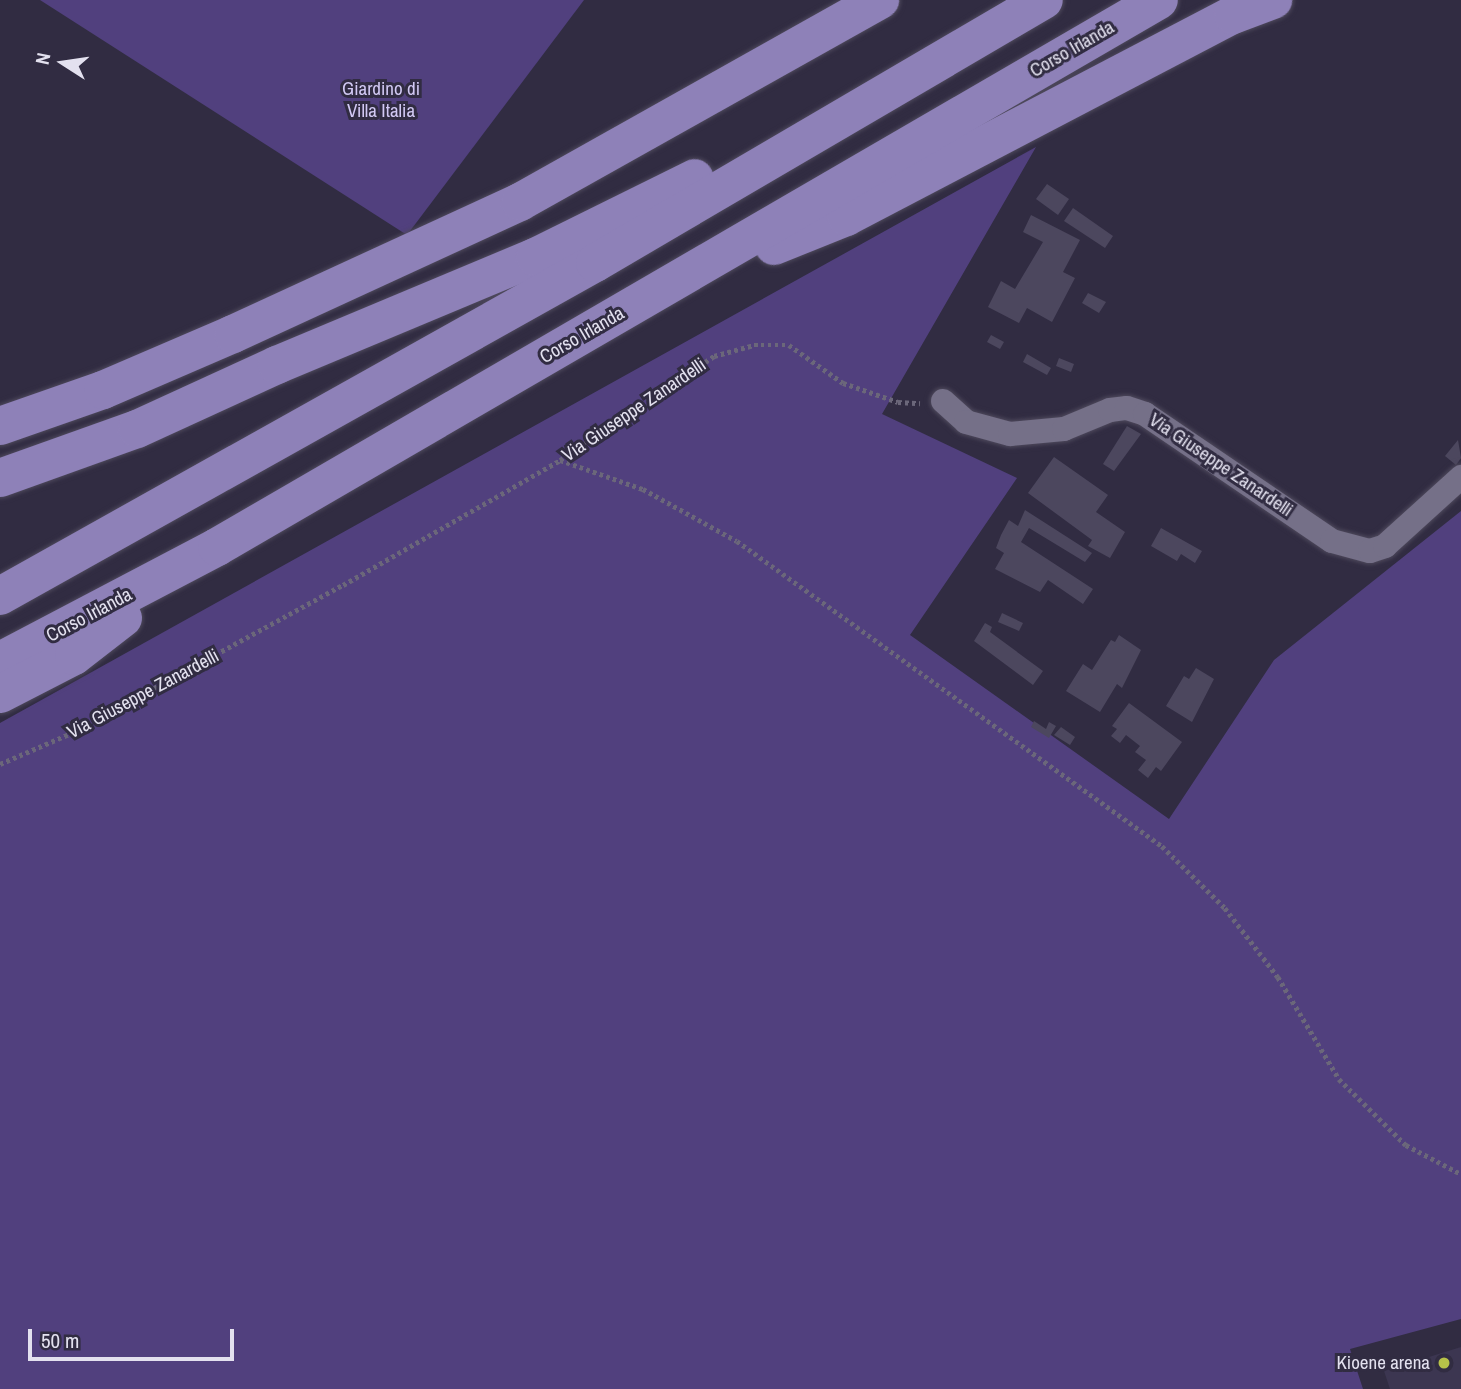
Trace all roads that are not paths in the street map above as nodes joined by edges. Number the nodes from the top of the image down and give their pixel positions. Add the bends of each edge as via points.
1 (880, 0) edge
2 (1044, 0) edge
3 (1160, 0) edge
4 (1273, 0) edge
5 (834, 124) junction
6 (649, 296) junction
7 (943, 401) road end
8 (0, 426) edge
9 (0, 478) edge
10 (1460, 482) edge
11 (217, 547) junction
12 (0, 596) edge
13 (0, 661) edge
14 (0, 694) edge

1 - 8 highway via 520,202 233,334 103,390
2 - 5 highway
3 - 6 highway, Corso Irlanda
4 - 6 highway via 1197,33 846,217
5 - 9 highway via 748,152 535,257 137,429
5 - 12 highway
6 - 11 highway, Corso Irlanda
7 - 10 street, Via Giuseppe Zanardelli via 966,422 1010,434 1064,429 1110,410 1127,408 1145,414 1332,541 1370,551 1385,546
11 - 13 highway, Corso Irlanda
11 - 14 highway via 74,656

